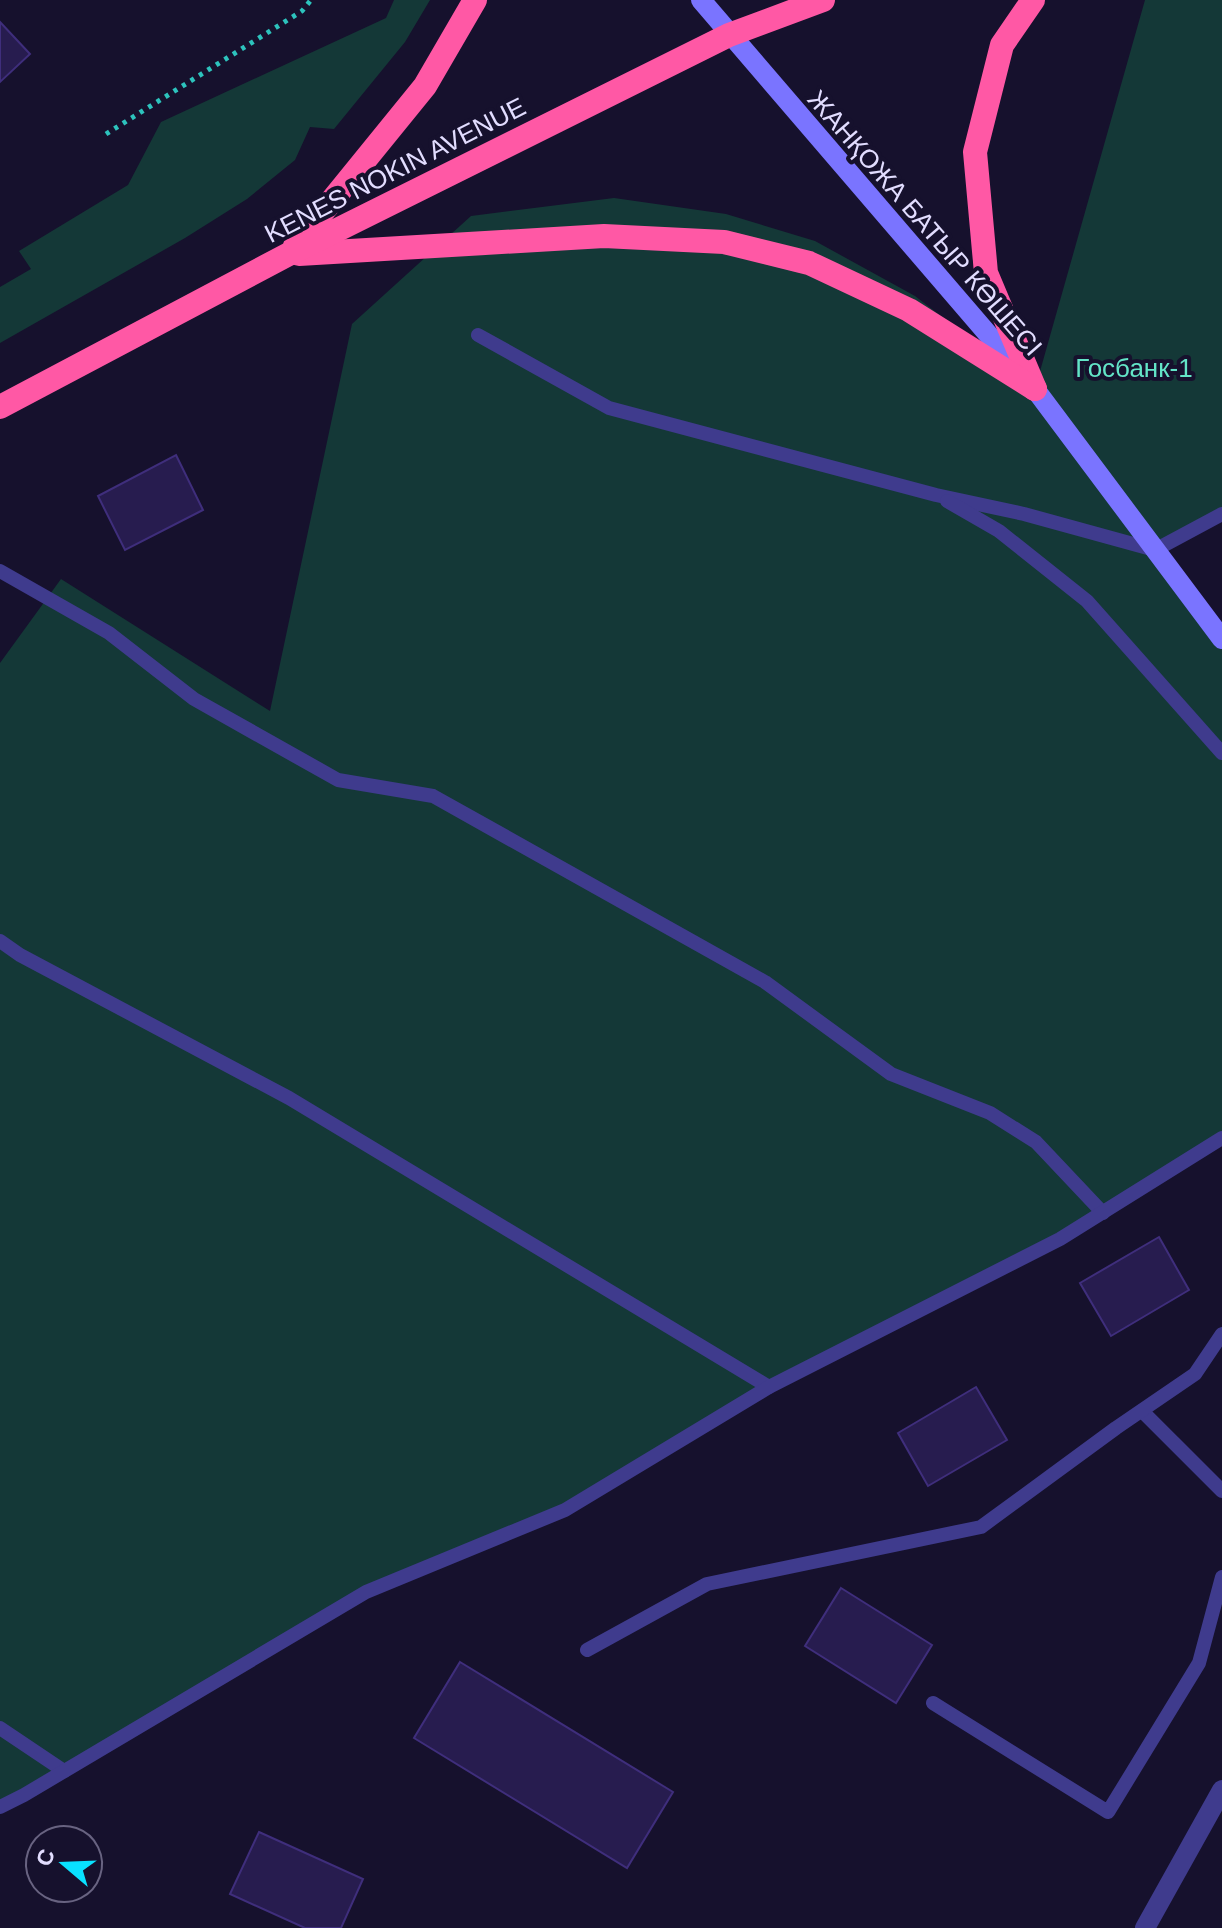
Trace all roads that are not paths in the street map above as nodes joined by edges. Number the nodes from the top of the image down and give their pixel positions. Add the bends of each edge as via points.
1 (475, 0) edge
2 (701, 0) edge
3 (823, 0) edge
4 (1033, 0) edge
5 (729, 35) junction
6 (289, 254) junction
7 (478, 335) dead end
8 (1035, 389) junction
9 (0, 407) edge
10 (936, 495) junction
11 (1222, 514) edge
12 (1155, 550) junction
13 (0, 571) edge
14 (1222, 639) edge
15 (1222, 753) edge
16 (0, 941) edge
17 (1222, 1138) edge
18 (1103, 1213) junction
19 (1222, 1334) edge
20 (769, 1387) junction
21 (1142, 1411) junction
22 (1222, 1491) edge
23 (1222, 1577) edge
24 (587, 1650) dead end
25 (933, 1703) dead end
26 (0, 1728) edge
27 (64, 1771) junction
28 (1222, 1790) edge
29 (0, 1807) edge
30 (1145, 1928) edge

1 - 6 highway via 425,86
2 - 5 main road, ЖАНҚОЖА БАТЫР КӨШЕСІ
3 - 5 highway, KENES NOKIN AVENUE
4 - 8 highway via 1002,45 975,152 986,273
5 - 6 highway, KENES NOKIN AVENUE
5 - 8 main road, ЖАНҚОЖА БАТЫР КӨШЕСІ
6 - 8 highway via 604,236 724,242 809,263 909,310
6 - 9 highway, KENES NOKIN AVENUE
7 - 10 lane via 609,408
8 - 12 main road, ЖАНҚОЖА БАТЫР КӨШЕСІ
10 - 12 lane
10 - 15 lane via 999,531 1087,601
11 - 12 lane
12 - 14 main road, ЖАНҚОЖА БАТЫР КӨШЕСІ
13 - 18 lane via 109,633 194,699 338,780 433,796 765,982 891,1074 990,1113 1036,1142
16 - 20 lane via 289,1098
17 - 18 lane
18 - 20 lane
19 - 21 lane via 1195,1374
20 - 27 lane via 565,1510 366,1592
21 - 22 lane
21 - 24 lane via 981,1527 707,1584
23 - 25 lane via 1199,1663 1108,1812
26 - 27 lane
27 - 29 lane
28 - 30 street

